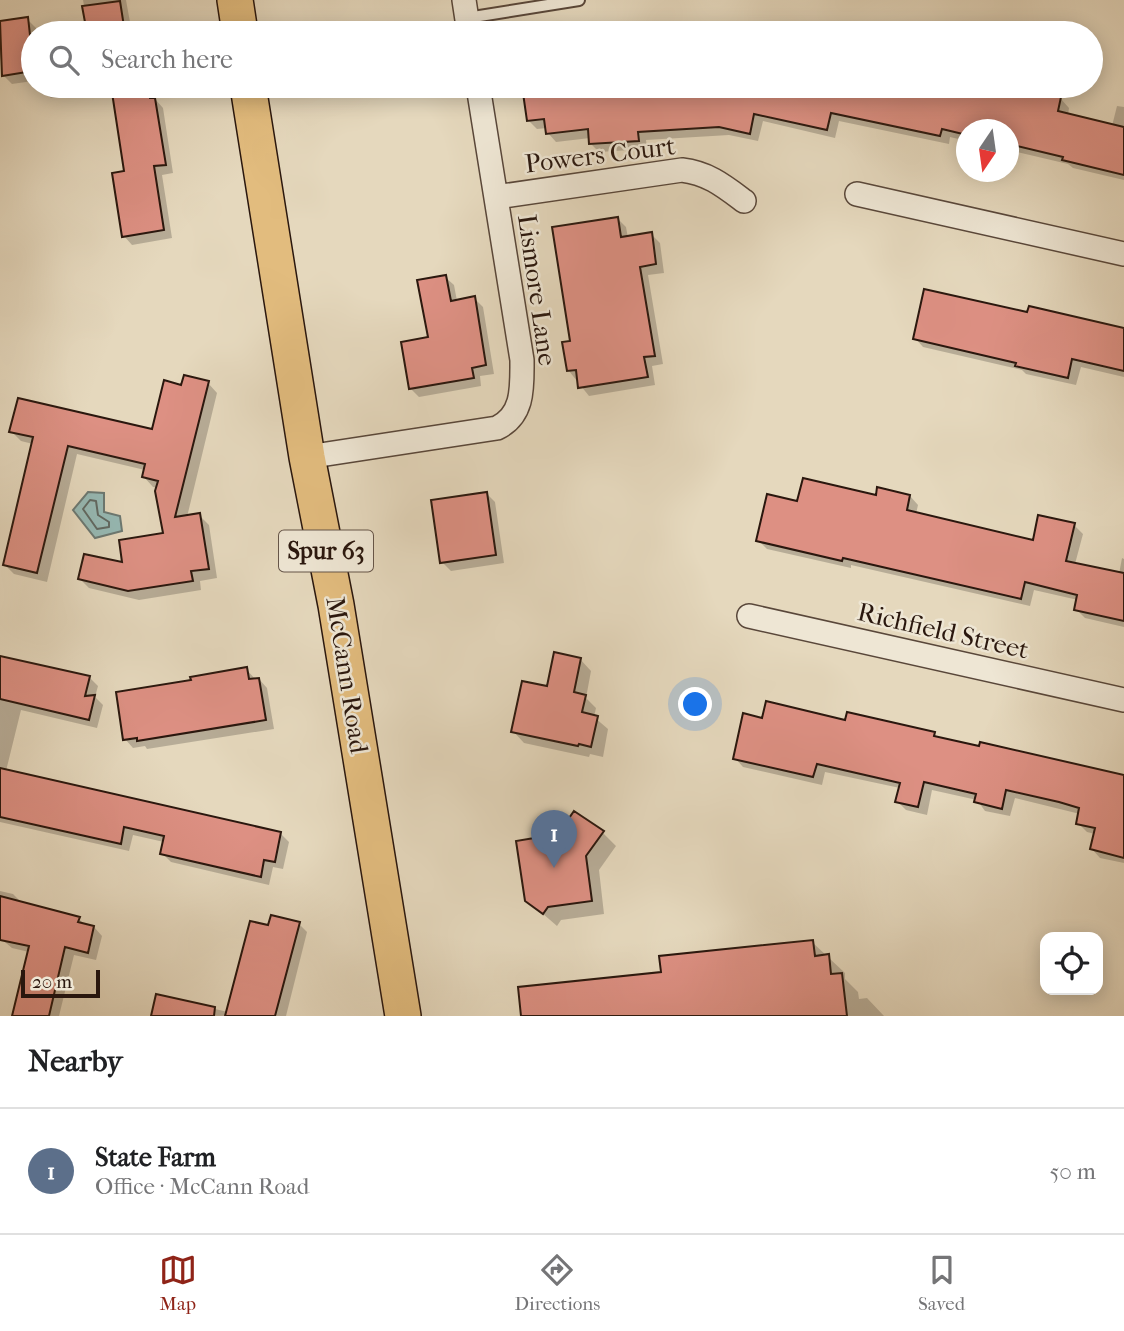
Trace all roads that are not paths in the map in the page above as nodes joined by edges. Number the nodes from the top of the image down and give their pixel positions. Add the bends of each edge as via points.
1 (235, 0) edge
2 (579, 0) edge
3 (466, 17) edge
4 (238, 21) edge
5 (250, 98) edge
6 (480, 98) edge
7 (857, 194) dead end
8 (496, 197) junction
9 (744, 201) dead end
10 (1124, 254) edge
11 (307, 457) junction
12 (749, 616) dead end
13 (1124, 699) edge
14 (402, 1016) edge

1 - 4 main road
2 - 3 lane
5 - 11 main road, McCann Road / Spur 63
6 - 8 street, Lismore Lane
7 - 10 street
8 - 9 street, Powers Court via 682,170 711,177
8 - 11 street, Lismore Lane via 522,360 521,393 513,417 496,428
11 - 14 main road, McCann Road / Spur 63 via 337,605
12 - 13 street, Richfield Street

